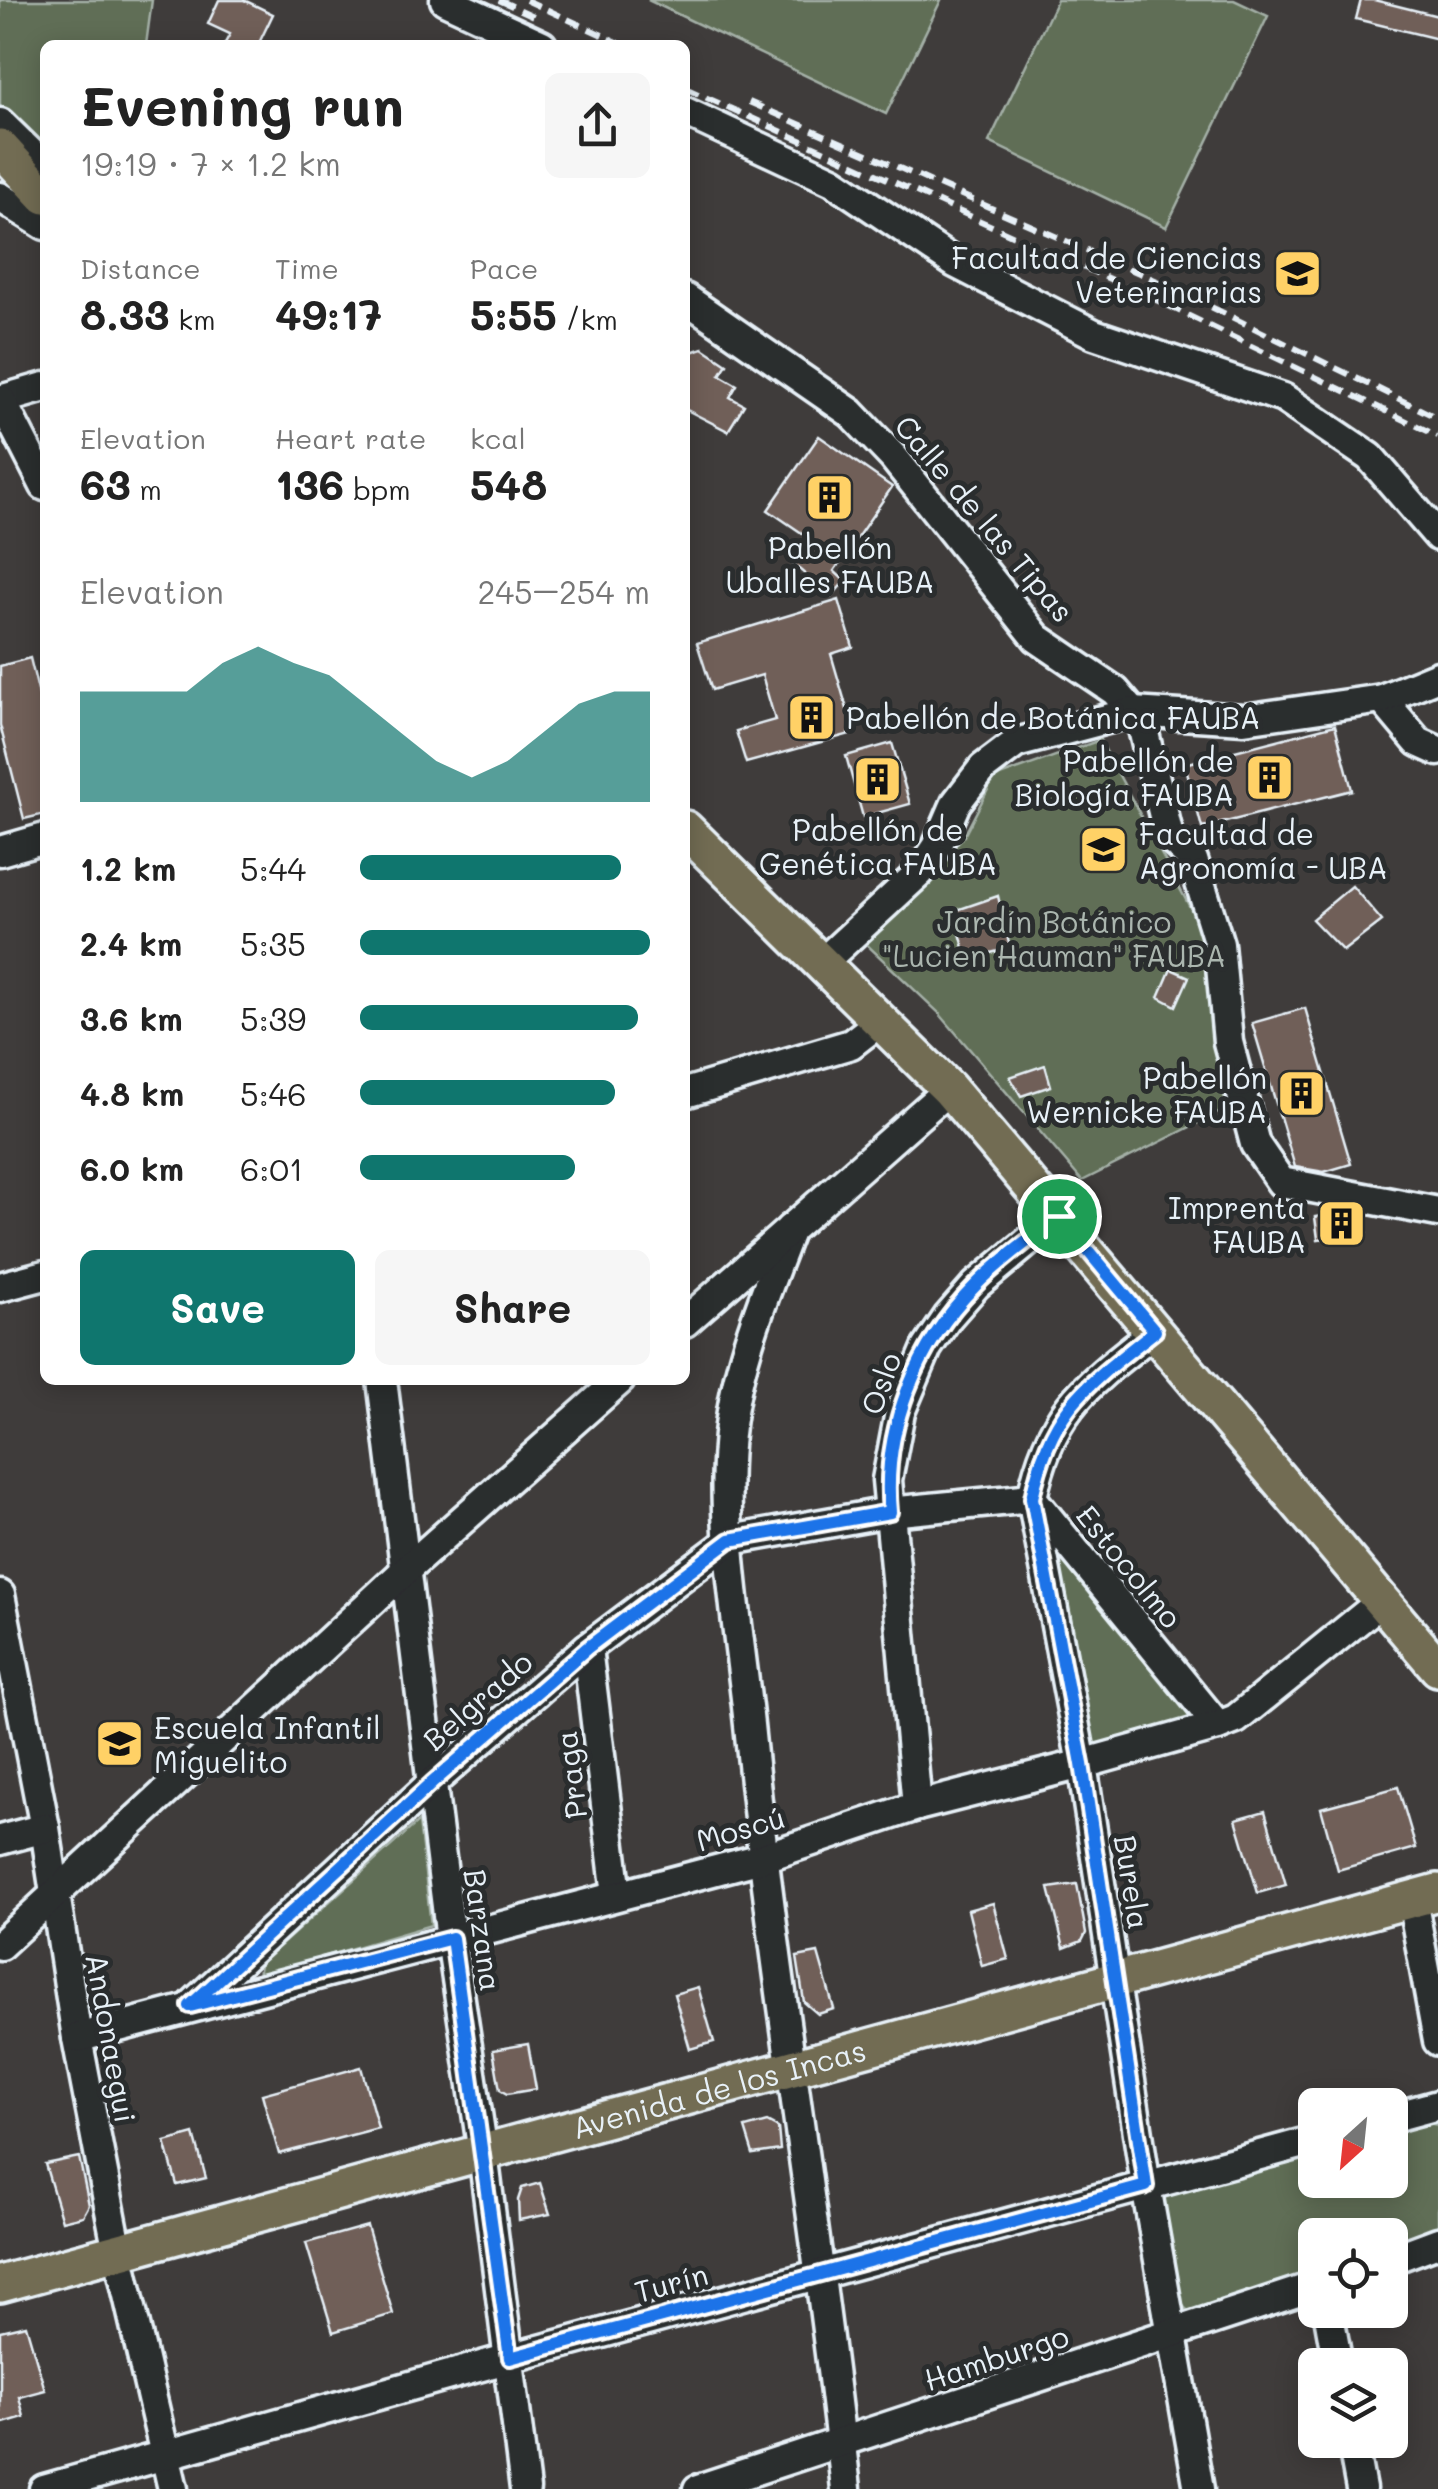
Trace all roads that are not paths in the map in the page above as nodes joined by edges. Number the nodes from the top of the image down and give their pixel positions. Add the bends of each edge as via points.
1 (446, 0) edge
2 (531, 40) edge
3 (690, 114) edge
4 (0, 124) edge
5 (0, 147) edge
6 (40, 162) edge
7 (0, 177) edge
8 (40, 191) edge
9 (0, 197) edge
10 (40, 211) edge
11 (40, 221) edge
12 (690, 301) edge
13 (40, 388) edge
14 (0, 400) edge
15 (40, 476) edge
16 (1438, 536) edge
17 (1438, 676) edge
18 (1382, 700) junction
19 (1134, 712) junction
20 (1438, 751) edge
21 (690, 834) edge
22 (40, 839) edge
23 (0, 851) edge
24 (823, 962) junction
25 (882, 1020) junction
26 (950, 1088) junction
27 (690, 1092) edge
28 (1438, 1212) edge
29 (1059, 1216) junction
30 (790, 1229) junction
31 (40, 1276) edge
32 (0, 1288) edge
33 (690, 1318) edge
34 (1155, 1331) junction
35 (383, 1385) edge
36 (614, 1385) edge
37 (1032, 1498) junction
38 (890, 1512) junction
39 (730, 1540) junction
40 (408, 1569) junction
41 (0, 1595) edge
42 (1382, 1601) junction
43 (587, 1648) junction
44 (1438, 1668) edge
45 (1218, 1726) junction
46 (1082, 1764) junction
47 (432, 1783) junction
48 (916, 1806) junction
49 (45, 1828) junction
50 (0, 1840) edge
51 (762, 1858) junction
52 (56, 1895) junction
53 (616, 1895) junction
54 (1425, 1896) edge
55 (452, 1938) junction
56 (0, 1946) edge
57 (1115, 1980) junction
58 (190, 2006) junction
59 (77, 2038) junction
60 (1438, 2041) edge
61 (793, 2068) junction
62 (1438, 2104) edge
63 (1408, 2113) edge
64 (1298, 2145) edge
65 (483, 2152) junction
66 (1146, 2186) junction
67 (1438, 2242) edge
68 (118, 2252) junction
69 (1408, 2253) edge
70 (819, 2276) junction
71 (0, 2284) edge
72 (1298, 2292) edge
73 (1173, 2333) junction
74 (510, 2358) junction
75 (841, 2442) junction
76 (165, 2456) junction
77 (1355, 2458) edge
78 (44, 2489) edge
79 (172, 2489) edge
80 (524, 2489) edge
81 (698, 2489) edge
82 (846, 2489) edge
83 (1200, 2489) edge
84 (1360, 2489) edge

1 - 2 street
3 - 16 street via 833,181 955,263 1094,334 1283,398 1370,457
4 - 6 street
5 - 8 main road
7 - 10 main road
9 - 11 street
12 - 19 street, Calle de las Tipas via 852,413 1037,638 1115,690
13 - 14 street
14 - 15 street
17 - 18 street
18 - 19 street via 1244,719
18 - 20 street via 1418,742
19 - 24 street via 996,755 956,803 920,872
19 - 28 street, Calle de las Tipas via 1169,837 1193,860 1220,944 1228,1042 1255,1144 1281,1182
21 - 24 main road
22 - 23 street
24 - 25 main road
25 - 26 main road
25 - 27 street via 851,1044
26 - 29 main road
26 - 30 street
29 - 34 main road
29 - 38 street, Oslo via 976,1285 927,1348 892,1446
30 - 33 street
30 - 39 street via 733,1400 726,1475
31 - 32 street
34 - 37 street, Burela via 1082,1388 1066,1409
34 - 42 main road
35 - 40 street, Barzana
36 - 40 street
37 - 38 street, Estocolmo
37 - 45 street, Estocolmo
37 - 46 street, Burela
38 - 39 street, Estocolmo
38 - 48 street, Oslo
39 - 43 street, Belgrado
39 - 51 street
40 - 47 street, Barzana
40 - 52 street
41 - 49 street, Andonaegui
42 - 44 main road
42 - 45 street, Moscú via 1236,1719
43 - 47 street, Belgrado
43 - 53 street, Praga
45 - 46 street, Moscú
46 - 48 street, Moscú
46 - 57 street, Burela
47 - 55 street, Barzana
47 - 58 street, Belgrado
48 - 51 street, Moscú
49 - 50 street
49 - 52 street, Andonaegui
51 - 53 street, Moscú
51 - 61 street
52 - 56 street
52 - 59 street, Andonaegui
53 - 55 street, Moscú
54 - 57 main road, Avenida de los Incas
54 - 60 street
55 - 58 street, Moscú
55 - 65 street, Barzana
57 - 61 main road, Avenida de los Incas
57 - 66 street, Burela
58 - 59 street, Moscú
59 - 68 street, Andonaegui
61 - 65 main road, Avenida de los Incas
61 - 70 street
62 - 63 street
64 - 66 street, Turín
65 - 68 main road, Avenida de los Incas
65 - 74 street, Barzana
66 - 70 street, Turín
66 - 73 street, Burela
67 - 69 street
68 - 71 main road, Avenida de los Incas
68 - 76 street, Andonaegui
70 - 74 street, Turín
70 - 75 street
72 - 73 street, Hamburgo
73 - 75 street, Hamburgo
73 - 83 street, Burela
74 - 76 street, Turín
74 - 80 street, Barzana
75 - 81 street, Hamburgo
75 - 82 street
76 - 78 street, Turín
76 - 79 street, Andonaegui
77 - 84 street

